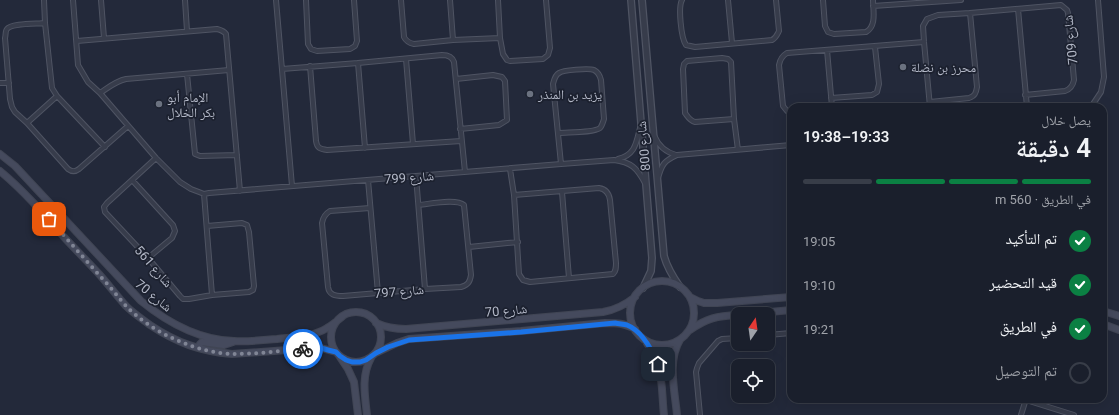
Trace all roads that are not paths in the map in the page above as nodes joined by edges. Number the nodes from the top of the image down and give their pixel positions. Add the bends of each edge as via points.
1 (44, 0) edge
2 (73, 0) edge
3 (102, 0) edge
4 (184, 0) edge
5 (276, 0) edge
6 (306, 0) edge
7 (354, 0) edge
8 (401, 0) edge
9 (450, 0) edge
10 (498, 0) edge
11 (546, 0) edge
12 (631, 0) edge
13 (642, 0) edge
14 (682, 0) edge
15 (728, 0) edge
16 (776, 0) edge
17 (822, 0) edge
18 (872, 0) edge
19 (960, 0) edge
20 (1098, 0) edge
21 (920, 1) edge
22 (873, 6) junction
23 (1018, 9) junction
24 (970, 13) junction
25 (45, 24) junction
26 (187, 31) junction
27 (104, 38) junction
28 (500, 38) junction
29 (454, 40) junction
30 (77, 41) junction
31 (924, 42) junction
32 (732, 43) junction
33 (875, 46) junction
34 (827, 50) junction
35 (406, 59) junction
36 (358, 63) junction
37 (310, 66) junction
38 (282, 68) junction
39 (229, 70) junction
40 (187, 74) junction
41 (456, 79) junction
42 (0, 83) edge
43 (9, 83) junction
44 (100, 94) junction
45 (1026, 95) junction
46 (57, 96) junction
47 (831, 98) junction
48 (832, 103) edge
49 (930, 103) edge
50 (941, 103) edge
51 (1026, 103) edge
52 (1093, 103) edge
53 (787, 111) edge
54 (734, 119) junction
55 (27, 123) junction
56 (128, 126) junction
57 (641, 126) junction
58 (460, 129) junction
59 (652, 131) junction
60 (558, 133) junction
61 (461, 141) junction
62 (413, 144) junction
63 (787, 145) edge
64 (105, 147) junction
65 (365, 148) junction
66 (738, 150) junction
67 (0, 154) edge
68 (236, 155) junction
69 (677, 155) junction
70 (156, 158) junction
71 (614, 160) junction
72 (561, 164) junction
73 (510, 168) junction
74 (0, 171) edge
75 (464, 172) junction
76 (416, 176) junction
77 (132, 180) junction
78 (368, 180) junction
79 (657, 184) junction
80 (292, 186) junction
81 (646, 187) junction
82 (240, 191) junction
83 (562, 192) junction
84 (204, 194) junction
85 (514, 195) junction
86 (418, 205) junction
87 (370, 208) junction
88 (207, 226) junction
89 (518, 242) junction
90 (469, 246) junction
91 (148, 258) junction
92 (570, 278) junction
93 (680, 286) junction
94 (643, 288) junction
95 (425, 289) junction
96 (378, 293) junction
97 (212, 295) junction
98 (635, 297) junction
99 (690, 297) junction
100 (787, 297) edge
101 (787, 310) edge
102 (775, 311) edge
103 (1107, 312) edge
104 (731, 315) edge
105 (1119, 316) edge
106 (342, 317) junction
107 (376, 323) junction
108 (1107, 326) edge
109 (635, 329) junction
110 (1119, 330) edge
111 (689, 331) junction
112 (787, 333) edge
113 (775, 334) edge
114 (681, 338) junction
115 (731, 338) edge
116 (644, 339) junction
117 (235, 341) junction
118 (198, 348) junction
119 (338, 354) junction
120 (374, 354) junction
121 (1025, 403) edge
122 (1038, 403) edge
123 (677, 412) edge
124 (358, 415) edge
125 (367, 415) edge
126 (664, 415) edge
127 (681, 415) edge
128 (700, 415) edge
129 (1021, 415) edge
130 (1074, 415) edge

1 - 25 street
2 - 30 street
3 - 27 street
4 - 26 street
5 - 38 street
6 - 7 street via 308,44 311,49 317,51 353,48 356,44
8 - 29 street via 405,40 414,44
9 - 29 street
10 - 28 street
11 - 28 street via 550,48 548,55 543,58 507,60
12 - 57 street, شارع 800
13 - 59 street, شارع 800
14 - 32 street via 682,38 686,45 695,47
15 - 32 street
16 - 32 street via 778,30 775,38 768,41
17 - 22 street via 825,26 828,32 834,34 869,30 873,25
18 - 22 street
19 - 21 street
20 - 52 street via 1104,77
21 - 22 street
23 - 24 street, شارع 709
23 - 45 street
23 - 45 street, شارع 709 via 1059,5 1064,7 1068,14 1073,84 1068,90
24 - 31 street, شارع 709 via 938,14 927,19 923,26
24 - 50 street via 976,92 969,98
25 - 43 street via 8,27 6,30
25 - 46 street via 52,88
26 - 27 street
26 - 39 street via 216,29 225,32
27 - 30 street
28 - 29 street
30 - 44 street via 78,65 88,82
31 - 33 street
31 - 49 street, شارع 709
33 - 34 street
33 - 47 street via 879,84 877,92 872,95
34 - 47 street
34 - 53 street via 787,53 780,60 783,106
35 - 36 street
35 - 41 street via 450,56 454,62
35 - 62 street
36 - 37 street
36 - 65 street
37 - 38 street
37 - 65 street via 318,148
38 - 80 street
39 - 40 street
39 - 68 street
40 - 44 street via 120,81
40 - 68 street via 195,154
41 - 58 street
41 - 58 street via 493,75 502,77 505,81 507,120 499,125
42 - 43 street
43 - 55 street via 12,107
44 - 56 street
45 - 51 street
46 - 55 street
46 - 64 street
47 - 48 street
54 - 54 street via 731,62 722,58 687,61 683,69 685,113 688,117 695,122
54 - 66 street
55 - 64 street via 70,171 77,171
56 - 64 street
56 - 70 street
57 - 71 street, شارع 799 via 630,154
57 - 81 street, شارع 800
58 - 61 street
59 - 69 street via 662,149
59 - 79 street, شارع 800
60 - 60 street via 553,84 556,75 564,71 595,70 601,80 603,123 600,128 592,131
60 - 72 street
61 - 62 street
61 - 75 street
62 - 65 street
63 - 66 street
66 - 69 street
67 - 117 main road, شارع 70 via 15,166 140,301 158,315 184,329 222,340
68 - 82 street
69 - 79 street via 662,165
70 - 77 street, شارع 561
70 - 84 street via 180,182
71 - 72 street, شارع 799
71 - 81 street, شارع 799 via 630,164
72 - 73 street, شارع 799
73 - 75 street, شارع 799
73 - 85 street
74 - 118 main road, شارع 70 via 31,199 137,316 182,343
75 - 76 street, شارع 799
76 - 78 street, شارع 799
76 - 86 street
77 - 91 street via 173,225 175,231 172,238
77 - 91 street, شارع 561 via 107,203 104,210
78 - 80 street, شارع 799
78 - 87 street
79 - 93 street, شارع 800 via 664,256 670,272
80 - 82 street, شارع 799
81 - 94 street, شارع 800 via 652,258 651,271
82 - 84 street, شارع 799
83 - 85 street
83 - 92 street
83 - 92 street via 602,188 609,194 616,263 613,274
84 - 88 street
85 - 89 street
86 - 90 street, شارع 797 via 462,203
86 - 95 street
87 - 96 street
87 - 96 street, شارع 797 via 330,211 323,218 328,291 336,296
88 - 97 street
88 - 97 street, شارع 561 via 242,223 247,225 254,286 249,292
89 - 90 street
89 - 92 street via 519,274 523,280 530,282
90 - 95 street, شارع 797 via 471,275 466,286
91 - 97 street, شارع 561 via 183,299
93 - 94 main road via 661,281
93 - 99 main road
94 - 98 main road
95 - 96 street, شارع 797
98 - 107 main road, شارع 70 via 619,308 603,312 406,329 392,329
98 - 109 main road via 630,310
99 - 100 main road via 704,303
99 - 111 main road via 694,312
101 - 102 main road
103 - 105 main road
104 - 111 main road via 709,319
106 - 107 main road via 358,313 368,316
106 - 117 main road, شارع 70 via 328,328 312,334
106 - 119 main road via 332,331 332,342
107 - 120 main road via 381,335 379,347
108 - 110 main road
109 - 116 main road
109 - 120 main road, شارع 70 via 626,325 605,323 409,340
111 - 114 main road
112 - 113 street
114 - 116 main road via 663,345
114 - 123 main road via 673,361
115 - 128 street via 718,341 698,365 696,372
116 - 126 main road via 654,354 660,371
117 - 118 main road via 224,345 202,342
118 - 119 main road, شارع 70 via 232,354 321,348
119 - 120 main road via 352,362 366,360
119 - 124 main road via 356,388
120 - 125 main road via 366,368 364,379
121 - 129 street
122 - 130 street
123 - 127 street

